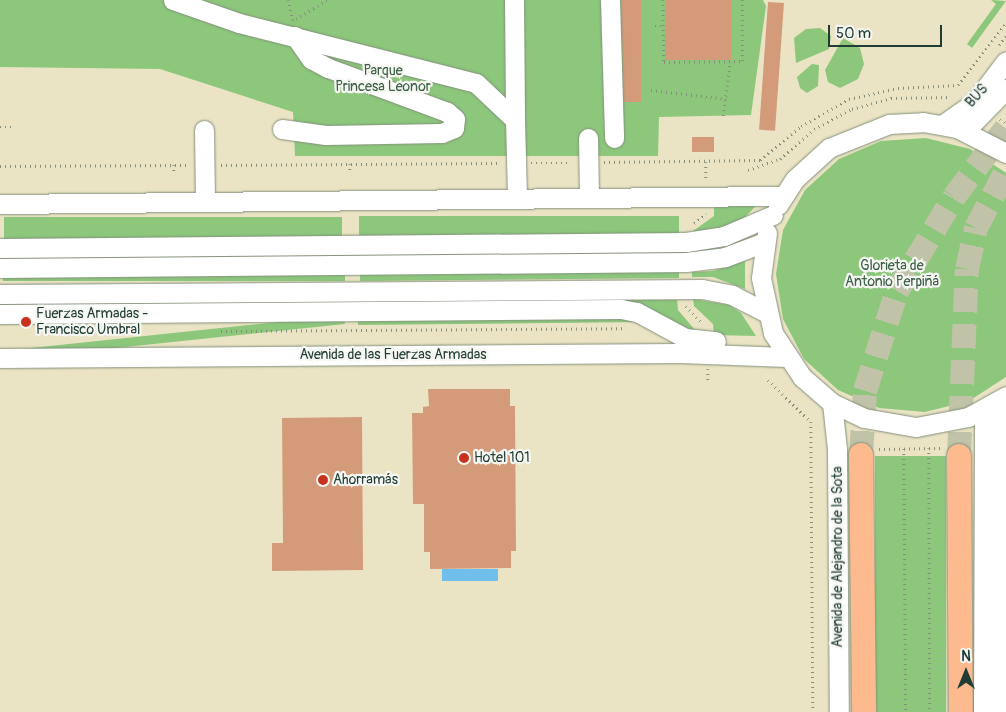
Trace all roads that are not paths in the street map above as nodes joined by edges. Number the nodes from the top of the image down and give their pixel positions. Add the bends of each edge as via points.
1 (173, 0) edge
2 (514, 0) edge
3 (610, 0) edge
4 (294, 29) junction
5 (1006, 61) edge
6 (1006, 89) edge
7 (515, 120) junction
8 (942, 124) junction
9 (282, 129) dead end
10 (204, 130) dead end
11 (965, 131) junction
12 (588, 138) dead end
13 (614, 138) dead end
14 (1006, 153) edge
15 (783, 196) junction
16 (517, 198) junction
17 (589, 198) junction
18 (205, 202) junction
19 (0, 204) edge
20 (774, 215) junction
21 (765, 242) junction
22 (0, 248) edge
23 (0, 268) edge
24 (0, 294) edge
25 (766, 313) junction
26 (0, 314) edge
27 (782, 350) junction
28 (0, 358) edge
29 (1005, 397) edge
30 (832, 403) junction
31 (984, 410) junction
32 (865, 452) tunnel mouth
33 (953, 452) tunnel mouth
34 (1001, 486) edge
35 (839, 712) edge
36 (864, 712) edge
37 (961, 712) edge
38 (983, 712) edge
39 (998, 712) edge

1 - 4 street via 239,23
2 - 7 street
3 - 13 street
4 - 7 street via 476,83
4 - 9 street via 311,59 446,112 455,120 454,128 442,133 326,135
5 - 8 street, BUS via 975,102
6 - 11 street
7 - 16 street
8 - 11 street
8 - 15 street via 889,124 845,139 812,161
10 - 18 street
11 - 14 street
12 - 17 street
15 - 17 street
15 - 20 street
16 - 17 street
16 - 18 street
18 - 19 street
20 - 21 street
20 - 22 street via 724,236 686,242
21 - 23 street via 725,257 686,262
21 - 25 street via 761,278
24 - 25 street via 702,289 732,295
25 - 27 street
26 - 27 street via 621,309 697,341
27 - 28 street, Avenida de las Fuerzas Armadas
27 - 30 street
29 - 31 street
29 - 34 street via 996,438
30 - 31 street via 864,418 898,426 942,424
30 - 35 street, Avenida de Alejandro de la Sota via 837,449
31 - 38 street
32 - 36 main road, Avenida de Alejandro de la Sota
33 - 37 main road
34 - 39 street

